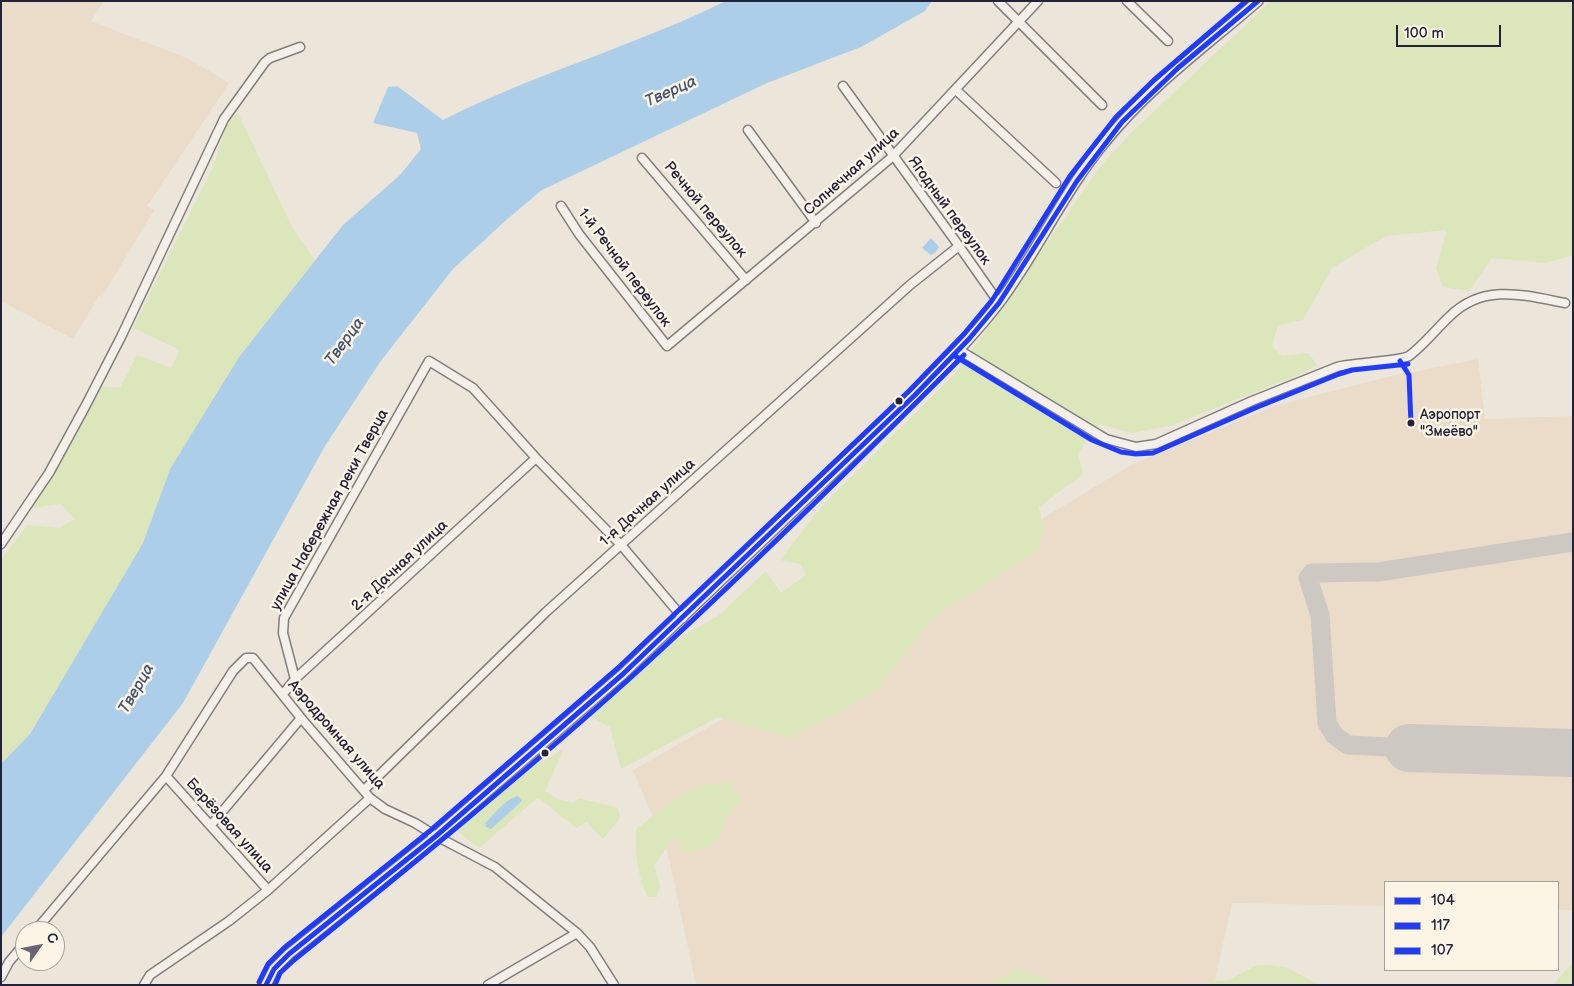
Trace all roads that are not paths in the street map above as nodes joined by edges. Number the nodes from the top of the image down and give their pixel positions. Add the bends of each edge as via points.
1 (998, 1) edge
2 (1038, 1) edge
3 (1127, 1) edge
4 (1258, 1) edge
5 (1018, 22) junction
6 (1168, 41) dead end
7 (300, 47) dead end
8 (843, 86) dead end
9 (956, 90) junction
10 (1102, 105) dead end
11 (748, 130) dead end
12 (892, 157) junction
13 (642, 158) dead end
14 (1056, 183) dead end
15 (561, 206) dead end
16 (816, 223) junction
17 (960, 246) junction
18 (746, 280) junction
19 (999, 303) junction
20 (1566, 303) dead end
21 (667, 346) joint
22 (959, 350) junction
23 (536, 458) junction
24 (1, 544) edge
25 (622, 546) junction
26 (683, 618) junction
27 (253, 658) joint
28 (295, 679) junction
29 (283, 694) junction
30 (301, 718) junction
31 (166, 776) junction
32 (364, 790) junction
33 (370, 798) junction
34 (211, 825) junction
35 (436, 836) junction
36 (268, 890) junction
37 (43, 921) edge
38 (577, 933) junction
39 (15, 955) edge
40 (1, 977) edge
41 (264, 984) edge
42 (144, 985) edge
43 (488, 985) edge
44 (614, 985) edge

1 - 5 street
2 - 5 street, Солнечная улица
3 - 6 street
4 - 19 main road via 1143,101 1111,134 1080,175
5 - 9 street, Солнечная улица
5 - 10 street
7 - 24 street via 265,62 224,119 86,405 49,473
8 - 12 street, Ягодный переулок
9 - 12 street, Солнечная улица
9 - 14 street
11 - 16 street
12 - 16 street, Солнечная улица
12 - 17 street, Ягодный переулок
13 - 18 street, Речной переулок
15 - 21 street, 1-й Речной переулок via 579,234
16 - 18 street, Солнечная улица
17 - 19 street, Ягодный переулок
17 - 25 street, 1-я Дачная улица via 910,285
18 - 21 street, Солнечная улица
19 - 22 main road
20 - 22 street via 1528,296 1475,298 1452,314 1408,357 1337,367 1144,447 1106,439
22 - 26 main road
23 - 25 street
23 - 28 street, 2-я Дачная улица
23 - 28 street, улица Набережная реки Тверца via 473,388 429,361 284,618 284,642
25 - 26 street
25 - 32 street, 1-я Дачная улица via 546,612
26 - 35 main road
27 - 29 street, Аэродромная улица
27 - 31 street, Берёзовая улица via 246,658 233,671
28 - 29 street, 2-я Дачная улица
29 - 30 street, Аэродромная улица
30 - 32 street, Аэродромная улица
30 - 34 street
31 - 34 street, Берёзовая улица
31 - 37 street
32 - 33 street, Аэродромная улица
33 - 35 street, Аэродромная улица
33 - 36 street
34 - 36 street, Берёзовая улица
35 - 38 street, Аэродромная улица via 495,867
35 - 41 main road via 288,954
36 - 42 street, Берёзовая улица via 230,921 150,975
38 - 43 street
38 - 44 street, Аэродромная улица
39 - 40 street

